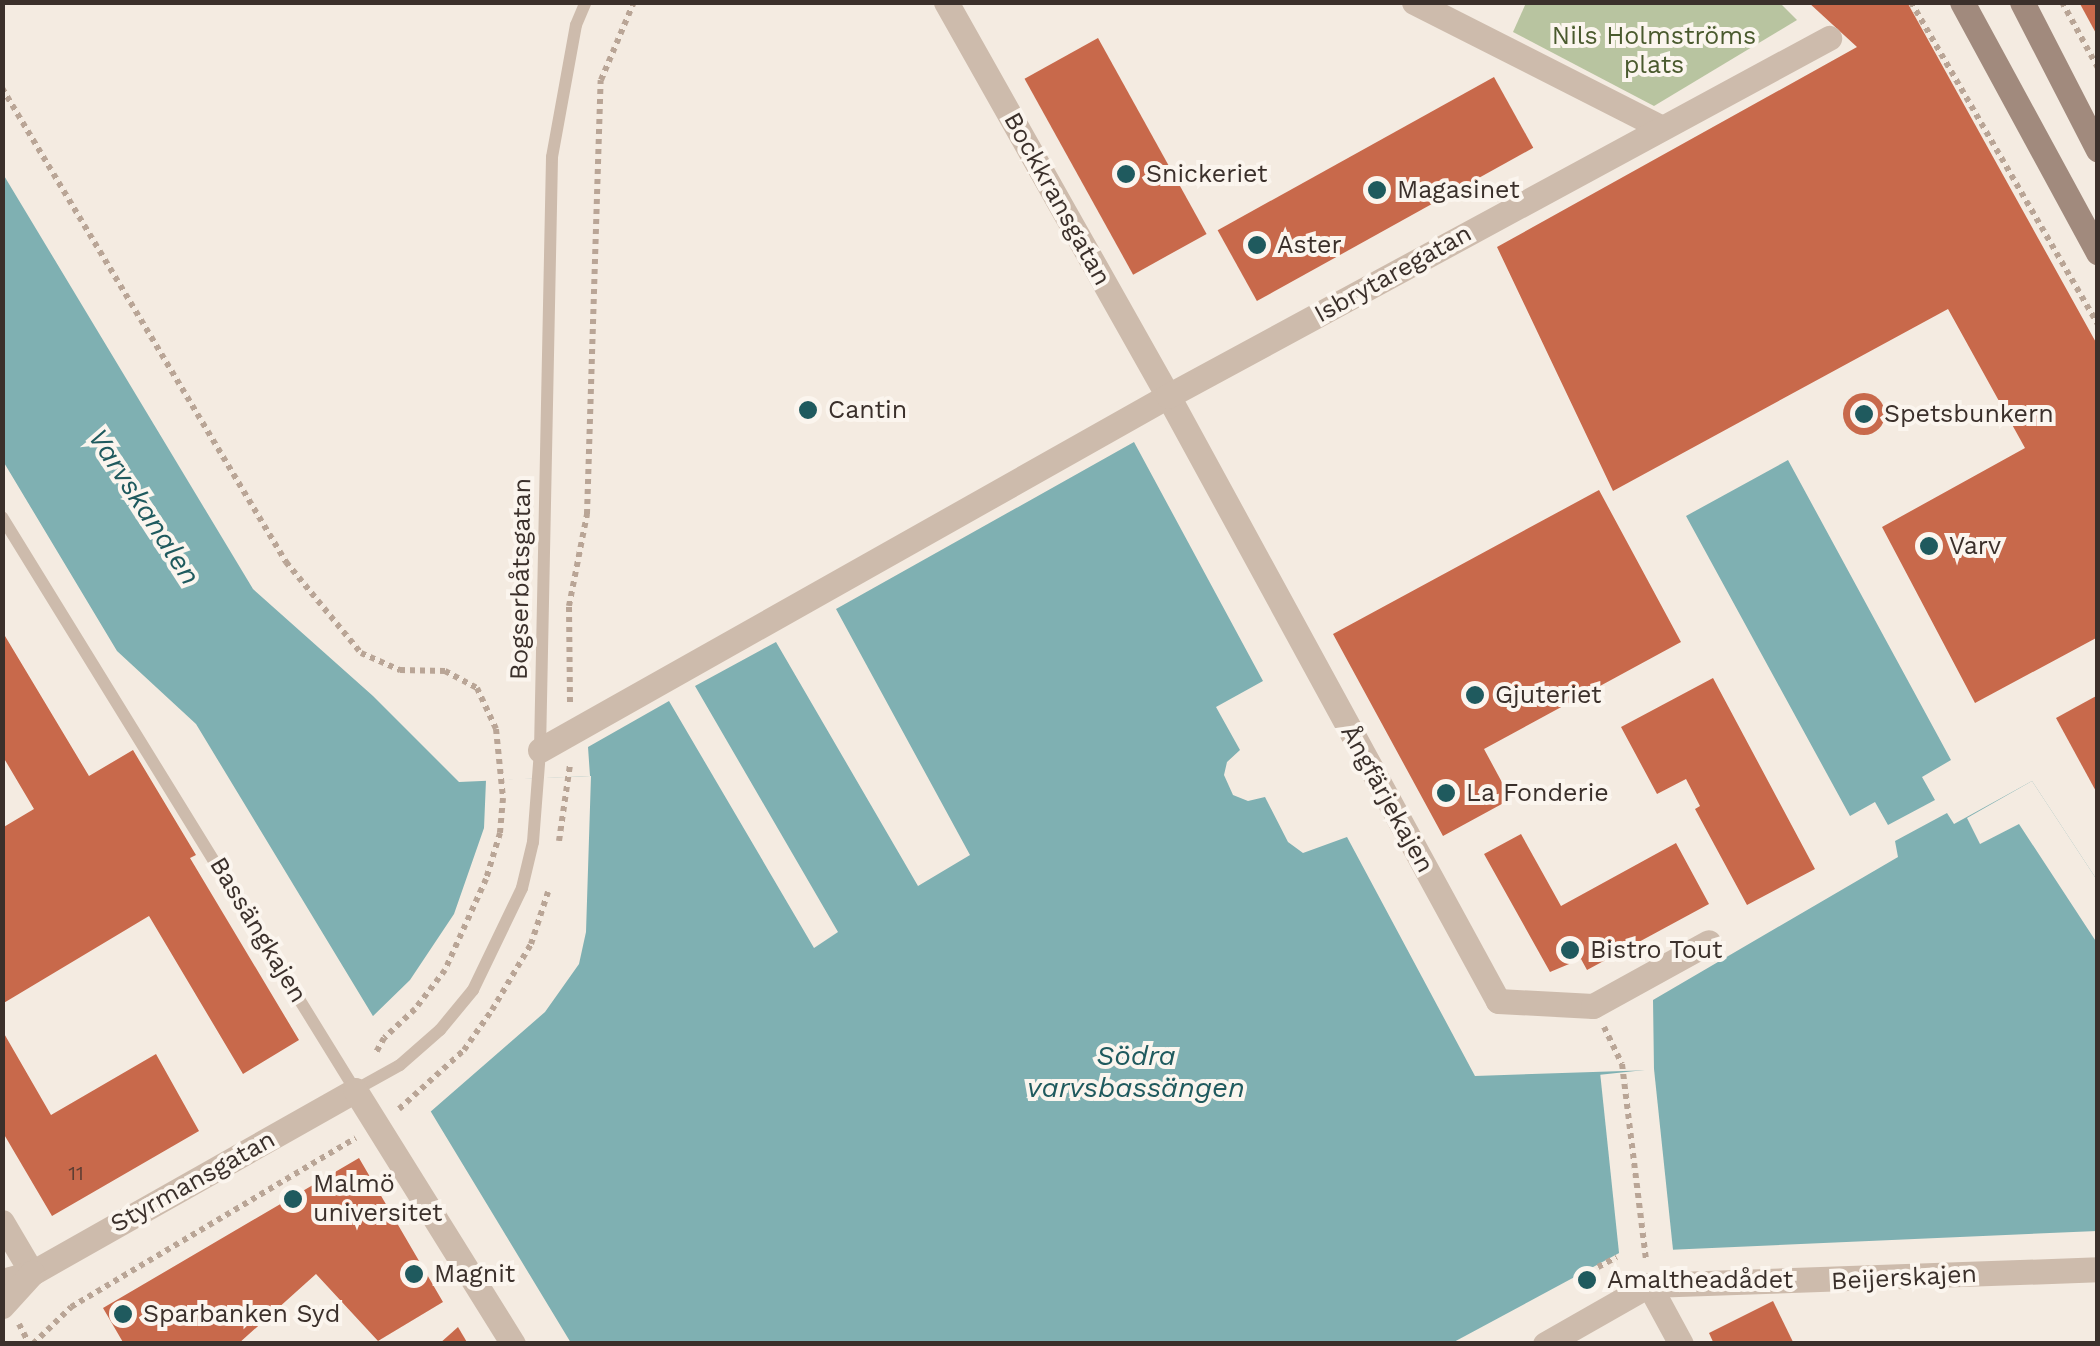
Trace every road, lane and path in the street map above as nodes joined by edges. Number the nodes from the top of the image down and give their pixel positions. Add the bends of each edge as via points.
1 (586, 2) edge
2 (634, 2) edge
3 (946, 2) edge
4 (1414, 2) edge
5 (1911, 2) edge
6 (1962, 2) edge
7 (2022, 2) edge
8 (2062, 2) edge
9 (1829, 38) dead end
10 (2098, 68) edge
11 (2, 88) edge
12 (1662, 128) junction
13 (2098, 150) edge
14 (2098, 252) edge
15 (2098, 324) edge
16 (1168, 396) junction
17 (2, 517) edge
18 (570, 734) junction
19 (540, 750) junction
20 (570, 776) dead end
21 (1709, 942) dead end
22 (384, 1038) dead end
23 (1622, 1064) dead end
24 (354, 1090) junction
25 (418, 1095) dead end
26 (377, 1126) junction
27 (2, 1222) edge
28 (1617, 1258) dead end
29 (1598, 1268) dead end
30 (2098, 1269) edge
31 (32, 1273) junction
32 (2, 1281) edge
33 (1649, 1286) junction
34 (2, 1306) edge
35 (24, 1332) dead end
36 (31, 1344) edge
37 (513, 1344) edge
38 (1545, 1344) edge
39 (1680, 1344) edge

1 - 19 lane, Bogserbåtsgatan via 552,157
2 - 18 path via 601,80 587,514 569,606
3 - 16 street, Bockkransgatan
4 - 12 street
5 - 15 path
6 - 14 street
7 - 13 street
8 - 10 path
9 - 12 street, Isbrytaregatan
11 - 22 path via 286,562 361,654 400,670 445,671 477,688 496,728 500,833 467,928 445,970
12 - 16 street, Isbrytaregatan
16 - 18 street, Isbrytaregatan
16 - 21 street, Ångfärjekajen via 1498,1001 1593,1006
17 - 24 lane, Bassängkajen
18 - 19 street, Isbrytaregatan
18 - 20 path
19 - 24 lane, Bogserbåtsgatan via 529,858 498,944 473,990 400,1065
23 - 33 path
24 - 26 street, Bassängkajen
24 - 31 street, Styrmansgatan
25 - 26 path
26 - 36 path via 72,1307
26 - 37 street, Bassängkajen
27 - 31 street
28 - 29 path
30 - 33 street, Beijerskajen
31 - 32 street, Styrmansgatan
31 - 34 street, Styrmansgatan
33 - 38 street, Beijerskajen
33 - 39 street
35 - 36 path

